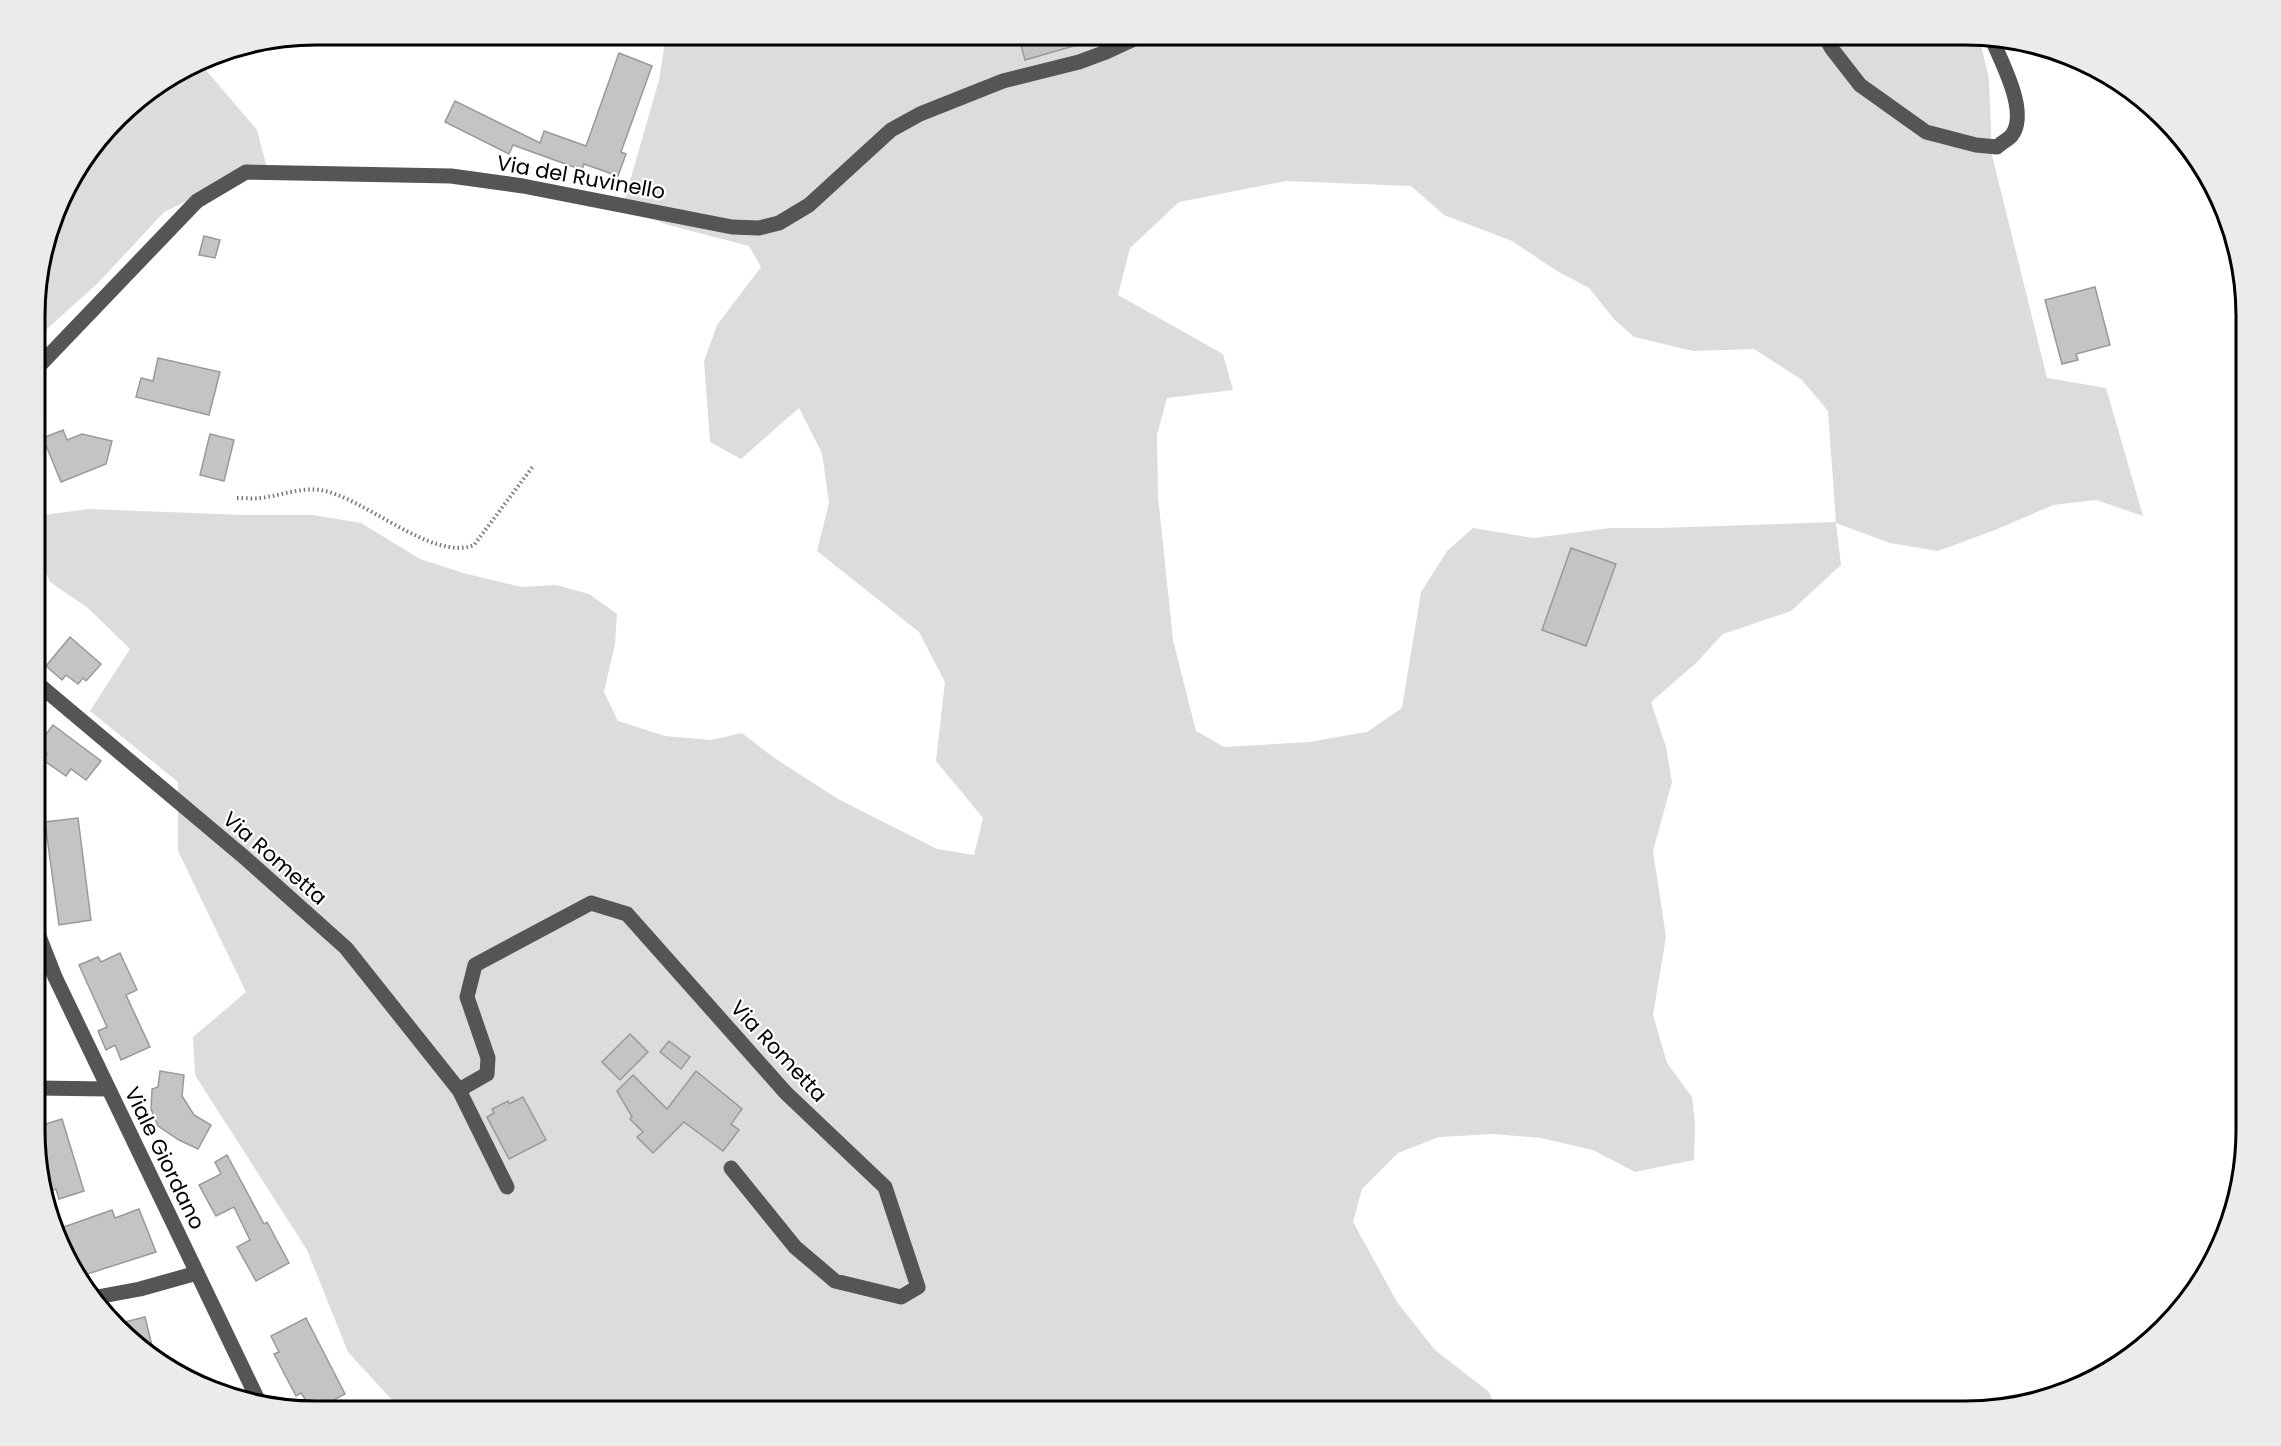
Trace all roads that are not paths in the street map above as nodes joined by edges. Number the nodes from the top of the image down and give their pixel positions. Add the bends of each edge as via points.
1 (1120, 45) edge
2 (1832, 45) edge
3 (1995, 47) edge
4 (45, 361) edge
5 (45, 690) edge
6 (45, 951) edge
7 (45, 1088) edge
8 (108, 1089) junction
9 (459, 1090) junction
10 (731, 1168) dead end
11 (507, 1187) dead end
12 (197, 1273) junction
13 (102, 1296) edge
14 (255, 1394) edge

1 - 4 street, Via del Ruvinello via 1079,62 1004,81 920,114 891,130 809,206 779,223 759,228 732,227 523,186 451,176 246,172 197,201
2 - 3 street via 1860,85 1926,132 1997,147 2012,135 2018,117 2015,98
5 - 9 street, Via Rometta via 346,948
6 - 8 street, Viale Giordano
7 - 8 street
8 - 12 street, Viale Giordano
9 - 10 street, Via Rometta via 487,1074 488,1058 467,997 475,965 591,903 627,914 786,1093 885,1187 918,1287 901,1298 835,1281 795,1246
9 - 11 street, Via Rometta
12 - 13 street
12 - 14 street, Viale Giordano

